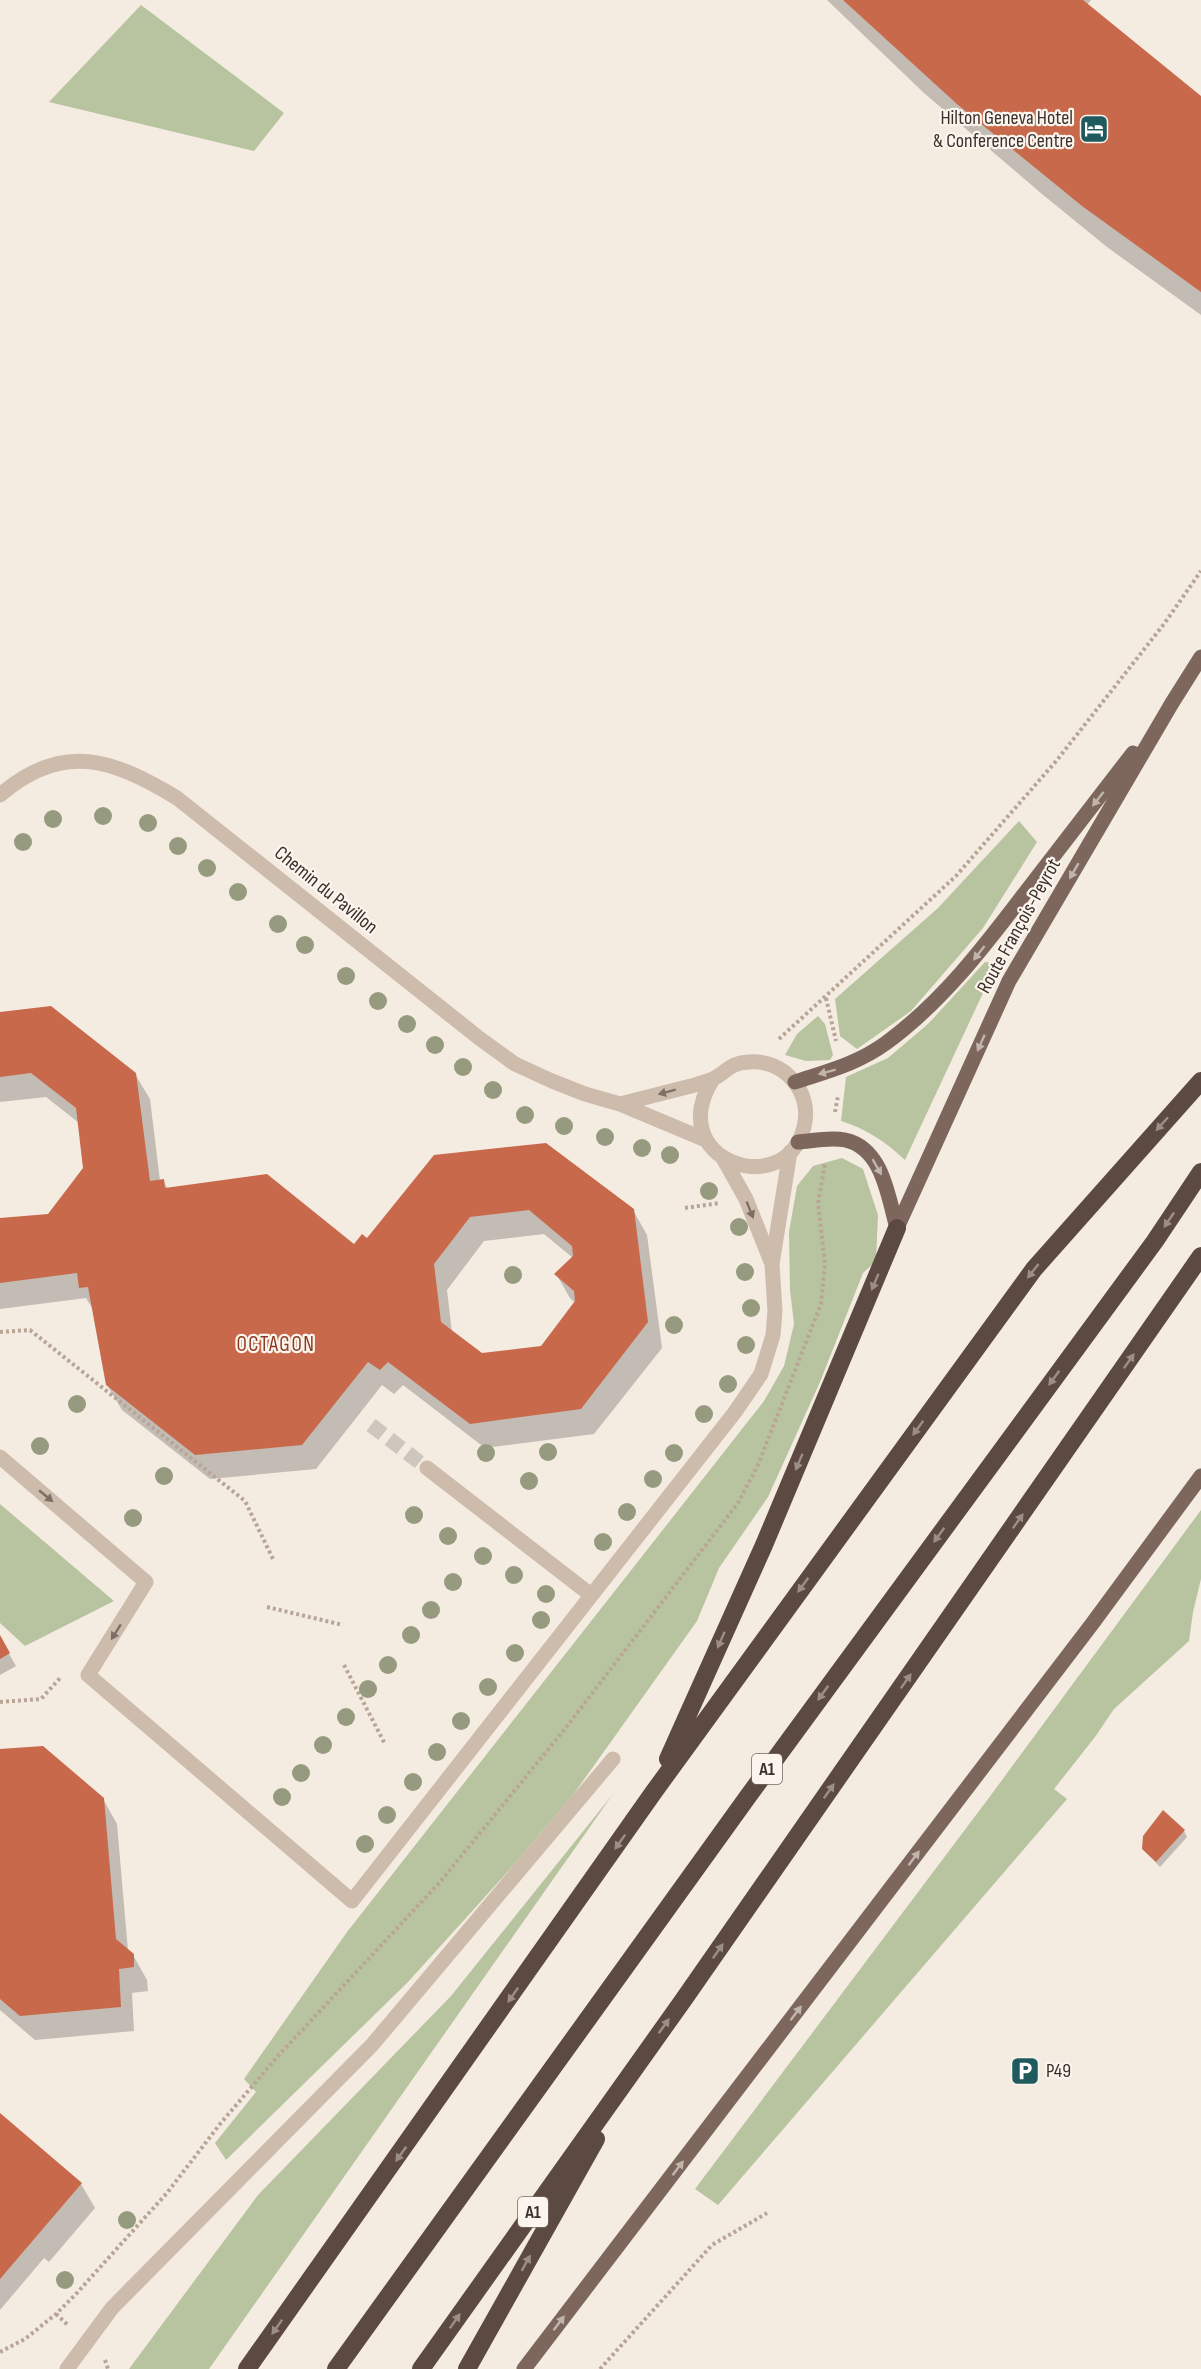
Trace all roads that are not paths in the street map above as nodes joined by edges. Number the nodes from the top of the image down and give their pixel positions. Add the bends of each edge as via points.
1 (1201, 657) edge
2 (1172, 703) junction
3 (0, 795) edge
4 (713, 1079) junction
5 (1201, 1081) edge
6 (795, 1082) junction
7 (620, 1104) junction
8 (706, 1140) junction
9 (794, 1147) junction
10 (723, 1158) junction
11 (1201, 1172) edge
12 (897, 1228) junction
13 (1201, 1256) edge
14 (772, 1264) junction
15 (1, 1458) edge
16 (427, 1468) tunnel mouth
17 (1201, 1476) edge
18 (591, 1595) junction
19 (613, 1759) dead end
20 (653, 1793) junction
21 (645, 2054) junction
22 (67, 2369) edge
23 (247, 2369) edge
24 (336, 2369) edge
25 (421, 2369) edge
26 (467, 2369) edge
27 (524, 2369) edge

1 - 2 main road, Route François-Peyrot
2 -> 6 main road via 972,962 923,1012 886,1043 841,1069
2 -> 12 main road, Route François-Peyrot via 1009,981
3 - 7 street, Chemin du Pavillon via 24,776 67,760 93,761 147,780 177,798 515,1064 585,1094
4 - 6 street via 735,1064 763,1062
4 -> 7 street
4 - 8 street via 700,1109
5 -> 20 highway via 1034,1269
6 - 9 street via 803,1095 806,1112
7 - 8 street, Chemin du Pavillon
8 - 10 street
9 - 10 street via 776,1162 758,1167 740,1166
9 -> 12 main road via 842,1139 860,1147 881,1174
9 - 14 street
10 -> 14 street via 746,1199
11 -> 24 highway, A1 via 1155,1241 741,1804
12 -> 20 highway via 764,1545
21 -> 13 highway, A1
14 - 18 street via 773,1335 761,1374
15 -> 18 street via 146,1582 88,1675 352,1901
16 - 18 street
27 -> 17 main road
19 - 22 street via 372,2045 112,2308
20 -> 23 highway
25 -> 21 highway, A1
26 -> 21 highway

